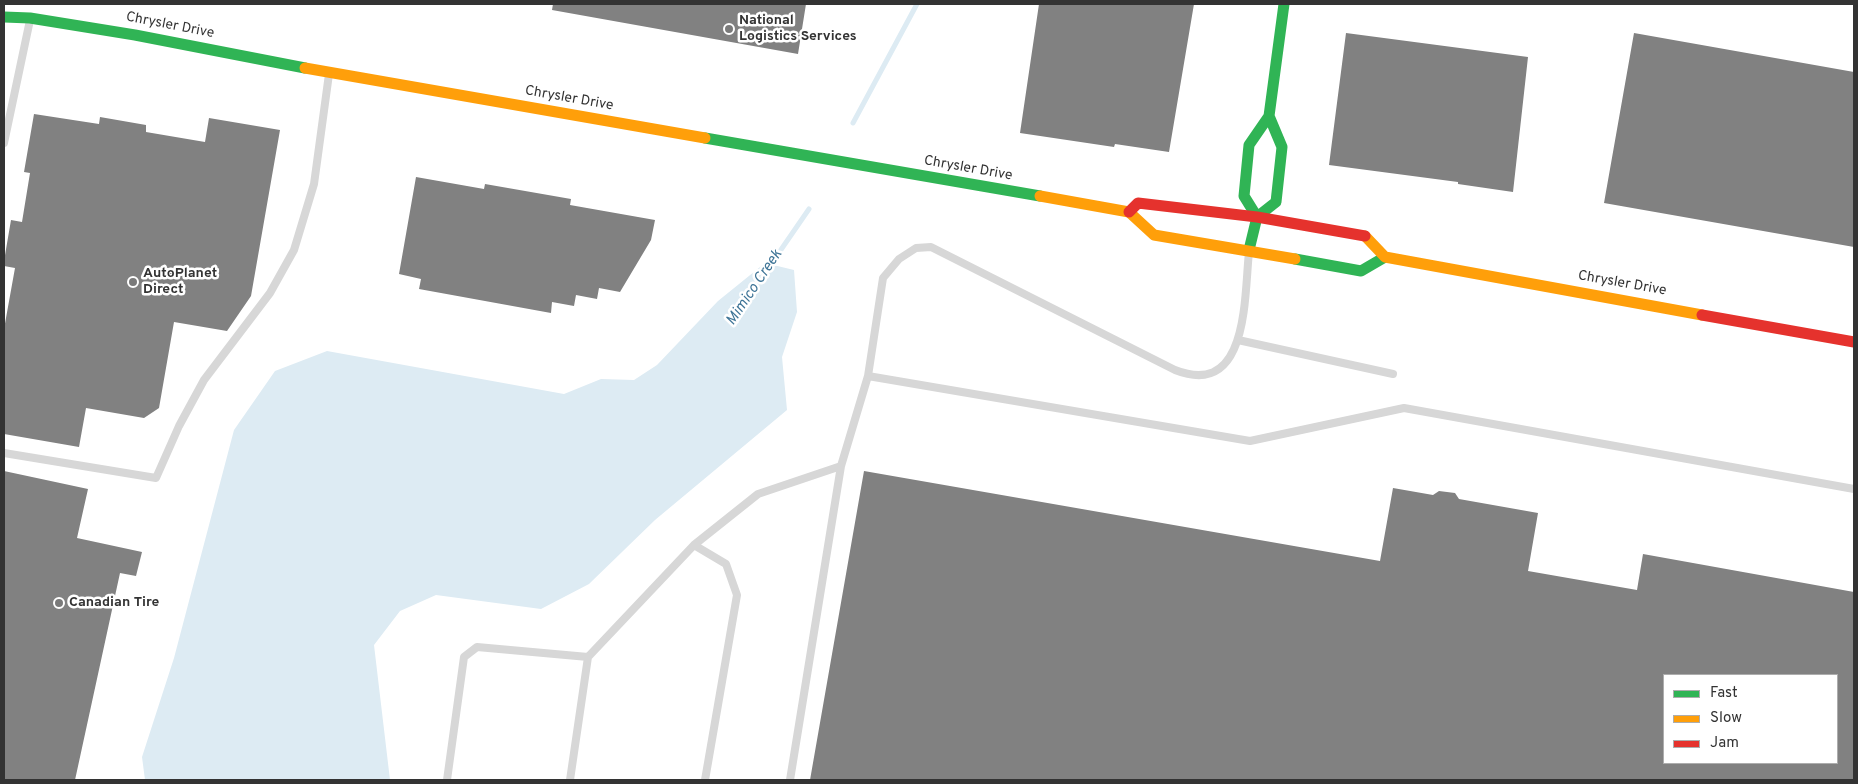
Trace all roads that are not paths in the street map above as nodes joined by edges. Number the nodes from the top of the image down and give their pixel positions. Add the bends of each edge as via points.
1 (1284, 4) edge
2 (4, 17) edge
3 (30, 18) junction
4 (329, 72) junction
5 (1269, 116) junction
6 (4, 142) edge
7 (1128, 212) junction
8 (1257, 218) junction
9 (1249, 250) junction
10 (1385, 257) junction
11 (1238, 340) junction
12 (1854, 342) edge
13 (1393, 374) dead end
14 (868, 376) junction
15 (4, 453) edge
16 (841, 466) junction
17 (1854, 489) edge
18 (694, 545) junction
19 (588, 656) junction
20 (447, 780) edge
21 (570, 780) edge
22 (705, 780) edge
23 (790, 780) edge

1 - 5 street
2 - 3 street, Chrysler Drive
3 - 4 street, Chrysler Drive via 135,34
3 - 6 lane
4 - 7 street, Chrysler Drive
4 - 15 lane via 314,184 294,250 270,293 204,380 156,478
5 - 8 street via 1249,145 1244,196
5 - 8 street via 1282,148 1276,202
7 - 8 street, Chrysler Drive via 1138,203
7 - 9 street via 1154,235
8 - 9 street
8 - 10 street, Chrysler Drive via 1368,237
9 - 10 street via 1361,271
9 - 11 lane
10 - 12 street, Chrysler Drive
11 - 13 lane
11 - 14 lane via 1223,366 1204,376 1186,375 931,247 916,248 899,259 883,278
14 - 16 lane
14 - 17 lane via 1250,441 1404,408
16 - 18 lane via 758,494
16 - 23 lane
18 - 19 lane
18 - 22 lane via 726,564 737,595
19 - 20 lane via 477,648 464,657
19 - 21 lane

